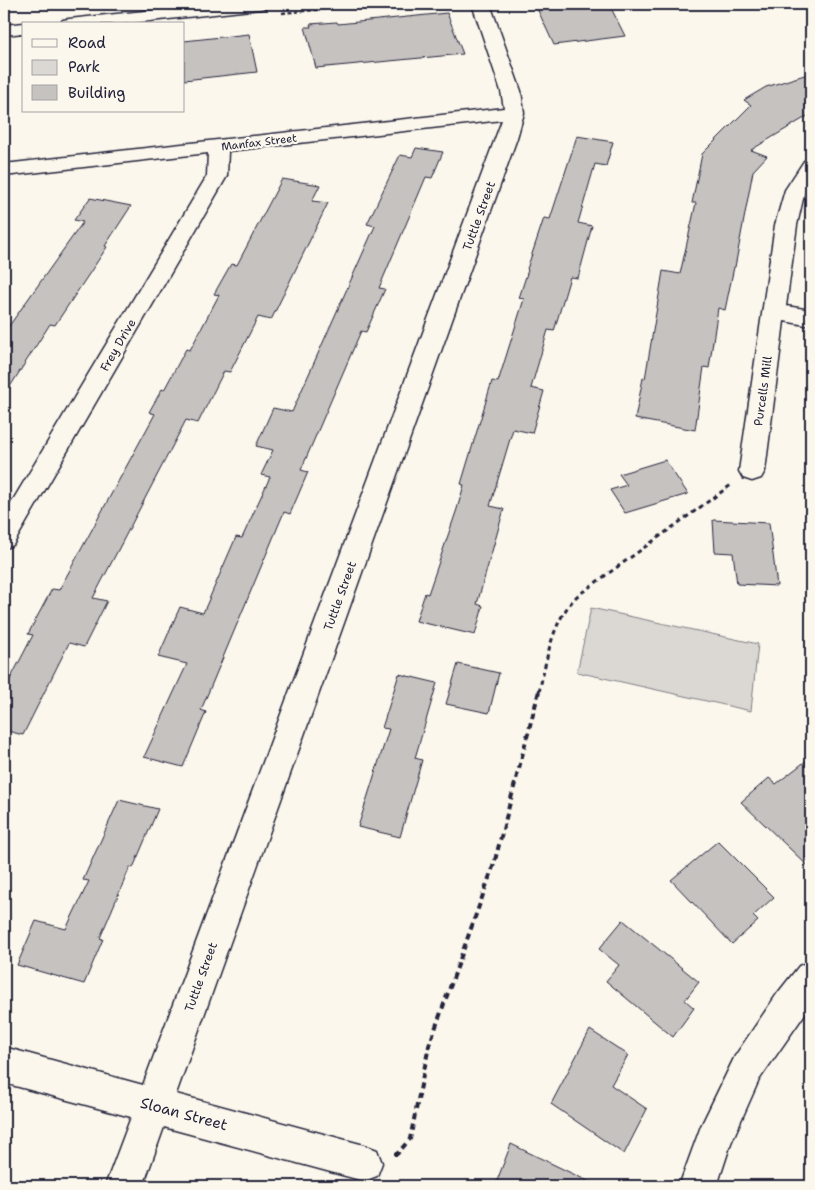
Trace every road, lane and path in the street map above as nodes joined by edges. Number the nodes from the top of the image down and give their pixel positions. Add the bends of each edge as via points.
1 (260, 4) edge
2 (481, 4) edge
3 (126, 11) edge
4 (78, 22) edge
5 (22, 28) edge
6 (4, 30) edge
7 (514, 113) junction
8 (218, 147) junction
9 (811, 165) edge
10 (4, 170) edge
11 (774, 312) junction
12 (811, 318) edge
13 (752, 471) joint
14 (4, 538) edge
15 (811, 978) edge
16 (4, 1065) edge
17 (154, 1106) junction
18 (364, 1163) joint
19 (124, 1186) edge
20 (698, 1186) edge

1 - 3 street
2 - 7 street, Tuttle Street via 511,90
3 - 4 street
5 - 6 street
7 - 8 street, Manfax Street
7 - 17 street, Tuttle Street
8 - 10 street, Manfax Street
8 - 14 street, Frey Drive via 217,176
9 - 11 street, Purcells Mill via 795,190 791,205
11 - 12 street
11 - 13 street, Purcells Mill
13 - 18 path via 577,596 565,608 554,632 494,864 429,1046 410,1139 397,1154
15 - 20 street via 788,1006 748,1068 714,1139
16 - 17 street, Sloan Street
17 - 18 street, Sloan Street
17 - 19 street, Tuttle Street

